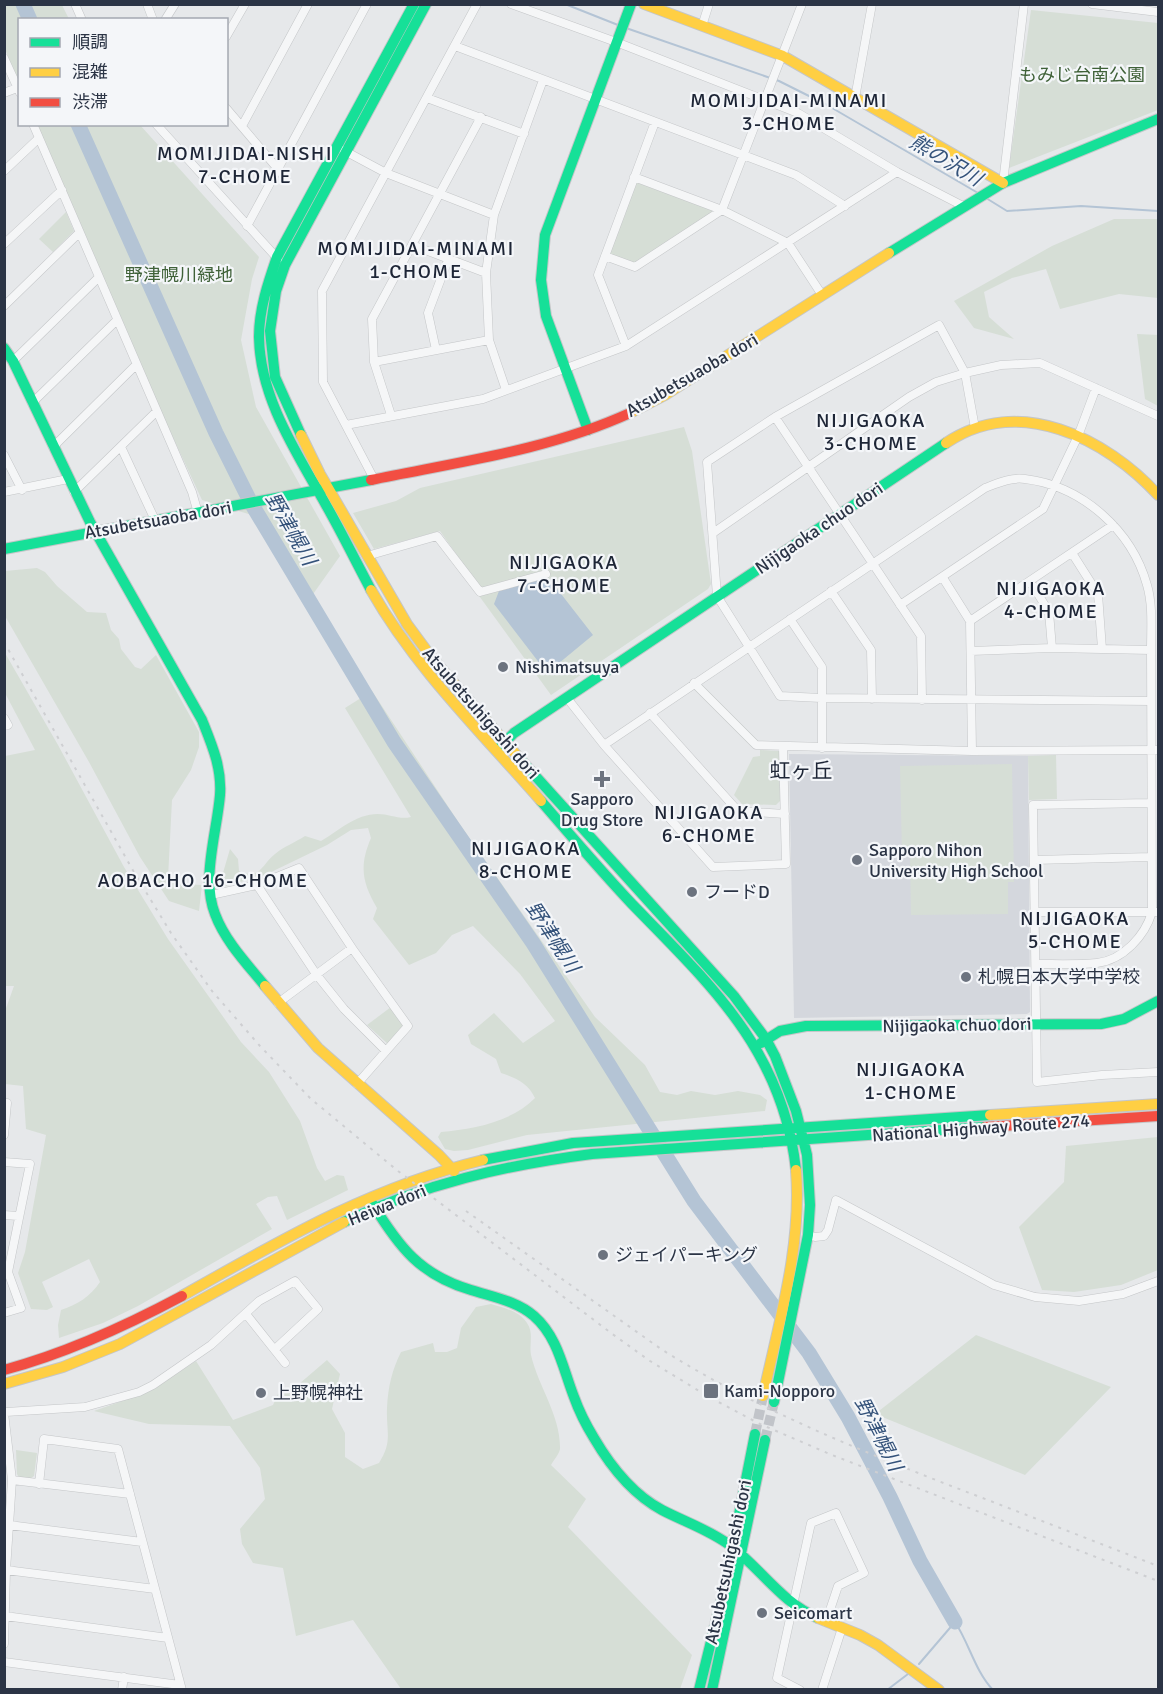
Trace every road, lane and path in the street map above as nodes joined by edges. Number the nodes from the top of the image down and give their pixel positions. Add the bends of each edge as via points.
1 (75, 4) edge
2 (175, 4) edge
3 (245, 4) edge
4 (308, 4) edge
5 (414, 4) edge
6 (426, 4) edge
7 (477, 4) edge
8 (511, 4) edge
9 (644, 4) edge
10 (709, 4) edge
11 (802, 4) edge
12 (872, 4) edge
13 (1024, 4) edge
14 (1092, 4) edge
15 (366, 5) edge
16 (629, 8) edge
17 (1158, 12) edge
18 (81, 18) edge
19 (166, 18) edge
20 (702, 26) junction
21 (228, 34) edge
22 (617, 37) junction
23 (455, 46) junction
24 (4, 58) edge
25 (781, 60) junction
26 (543, 80) junction
27 (18, 90) edge
28 (4, 93) edge
29 (427, 98) junction
30 (594, 98) junction
31 (855, 98) junction
32 (766, 100) junction
33 (228, 110) edge
34 (481, 117) junction
35 (1158, 119) edge
36 (655, 122) junction
37 (34, 126) edge
38 (158, 126) edge
39 (242, 126) junction
40 (524, 134) junction
41 (39, 138) junction
42 (341, 149) junction
43 (744, 155) junction
44 (4, 156) edge
45 (7, 169) edge
46 (278, 169) junction
47 (897, 172) junction
48 (386, 173) junction
49 (634, 177) junction
50 (999, 185) junction
51 (62, 190) junction
52 (441, 194) junction
53 (968, 204) junction
54 (845, 206) junction
55 (722, 210) junction
56 (494, 215) junction
57 (247, 225) junction
58 (79, 233) junction
59 (788, 243) junction
60 (4, 244) edge
61 (412, 245) junction
62 (605, 256) junction
63 (276, 257) junction
64 (448, 260) junction
65 (285, 265) junction
66 (486, 273) junction
67 (98, 278) junction
68 (822, 296) junction
69 (4, 306) edge
70 (116, 321) junction
71 (489, 340) junction
72 (626, 346) junction
73 (4, 348) edge
74 (436, 350) junction
75 (13, 361) junction
76 (374, 362) junction
77 (136, 365) junction
78 (565, 369) junction
79 (965, 373) junction
80 (1096, 388) junction
81 (506, 390) junction
82 (32, 403) junction
83 (157, 411) junction
84 (392, 415) junction
85 (1158, 416) edge
86 (775, 417) junction
87 (346, 425) junction
88 (975, 428) junction
89 (588, 430) junction
90 (1078, 436) junction
91 (53, 447) junction
92 (121, 447) junction
93 (4, 455) edge
94 (808, 468) junction
95 (374, 479) junction
96 (68, 480) junction
97 (1056, 486) junction
98 (322, 488) junction
99 (22, 490) junction
100 (4, 492) edge
101 (74, 492) junction
102 (1158, 495) edge
103 (198, 513) junction
104 (840, 514) junction
105 (155, 520) junction
106 (1113, 525) junction
107 (95, 531) junction
108 (713, 533) junction
109 (4, 549) edge
110 (1071, 553) junction
111 (367, 556) junction
112 (872, 563) junction
113 (546, 574) dead end
114 (942, 579) junction
115 (1030, 580) junction
116 (831, 591) junction
117 (717, 597) junction
118 (900, 606) junction
119 (1155, 608) edge
120 (790, 619) junction
121 (970, 621) junction
122 (749, 647) junction
123 (1052, 648) junction
124 (1102, 650) junction
125 (1151, 650) junction
126 (971, 651) junction
127 (694, 683) junction
128 (567, 698) junction
129 (821, 698) junction
130 (872, 699) junction
131 (922, 700) junction
132 (971, 700) junction
133 (1151, 701) junction
134 (650, 713) junction
135 (4, 718) edge
136 (4, 726) edge
137 (604, 745) junction
138 (501, 746) junction
139 (783, 747) junction
140 (822, 748) junction
141 (1155, 750) edge
142 (972, 751) junction
143 (1151, 802) junction
144 (785, 814) junction
145 (1151, 857) junction
146 (1034, 860) junction
147 (257, 885) junction
148 (211, 895) junction
149 (1035, 912) junction
150 (1155, 912) edge
151 (352, 948) junction
152 (695, 953) junction
153 (686, 960) junction
154 (1036, 964) junction
155 (316, 974) junction
156 (1158, 1001) edge
157 (278, 1004) junction
158 (1037, 1024) junction
159 (766, 1040) junction
160 (756, 1046) junction
161 (386, 1051) junction
162 (1158, 1072) edge
163 (357, 1084) junction
164 (4, 1103) edge
165 (1158, 1104) edge
166 (1158, 1116) edge
167 (800, 1127) junction
168 (788, 1128) junction
169 (4, 1135) edge
170 (803, 1140) junction
171 (791, 1141) junction
172 (4, 1162) edge
173 (450, 1167) junction
174 (461, 1178) junction
175 (368, 1197) junction
176 (375, 1208) junction
177 (4, 1215) edge
178 (18, 1216) junction
179 (808, 1235) junction
180 (6, 1272) edge
181 (1158, 1281) edge
182 (4, 1313) edge
183 (246, 1314) junction
184 (275, 1349) junction
185 (285, 1363) dead end
186 (4, 1370) edge
187 (4, 1384) edge
188 (763, 1396) tunnel mouth
189 (774, 1402) tunnel mouth
190 (5, 1412) edge
191 (760, 1437) tunnel mouth
192 (12, 1480) junction
193 (39, 1484) junction
194 (130, 1494) junction
195 (9, 1525) junction
196 (142, 1542) junction
197 (736, 1550) junction
198 (6, 1570) junction
199 (155, 1589) junction
200 (793, 1604) junction
201 (5, 1616) edge
202 (826, 1622) junction
203 (842, 1628) junction
204 (168, 1638) junction
205 (4, 1644) edge
206 (4, 1662) edge
207 (124, 1677) junction
208 (181, 1687) edge
209 (122, 1689) edge
210 (699, 1689) edge
211 (712, 1689) edge
212 (800, 1689) edge
213 (822, 1689) edge
214 (939, 1689) edge

1 - 18 street
2 - 19 street
3 - 21 street
4 - 39 street
5 - 42 main road, Atsubetsuhigashi dori
6 - 42 main road, Atsubetsuhigashi dori
7 - 23 street
8 - 22 street
9 - 20 main road
10 - 20 street
11 - 25 street
12 - 31 street
13 - 50 street
14 - 17 street
15 - 46 street
16 - 22 main road
20 - 25 main road
22 - 30 main road
22 - 32 street
23 - 26 street
23 - 29 street
24 - 27 street
25 - 31 main road
25 - 32 street
26 - 30 street
26 - 40 street
27 - 28 street
29 - 34 street
29 - 48 street
30 - 36 street
30 - 78 main road via 544,235 541,280 546,316
31 - 50 main road
32 - 43 street
32 - 47 street via 798,113
33 - 39 street
34 - 40 street
34 - 52 street
35 - 50 main road, Atsubetsuaoba dori
36 - 43 street
36 - 49 street
37 - 41 street
38 - 57 street
39 - 46 street
40 - 56 street
41 - 45 street
41 - 51 street
42 - 48 street
42 - 63 main road, Atsubetsuhigashi dori
42 - 65 main road, Atsubetsuhigashi dori
43 - 54 street via 796,175
43 - 55 street
44 - 45 street
46 - 57 street
47 - 53 street
47 - 54 street
48 - 52 street
48 - 87 street via 322,291 323,382
49 - 55 street
49 - 62 street
50 - 53 main road, Atsubetsuaoba dori
51 - 58 street
51 - 60 street
52 - 56 street
52 - 61 street
53 - 68 main road, Atsubetsuaoba dori
54 - 59 street
55 - 59 street
55 - 62 street via 635,267
56 - 66 street
57 - 63 street
58 - 67 street
58 - 69 street
59 - 68 street
59 - 72 street
61 - 64 street
61 - 76 street via 372,319
62 - 72 street via 598,275
63 - 65 street
63 - 98 main road, Atsubetsuhigashi dori via 260,316 264,375 272,404
64 - 66 street
64 - 74 street via 428,313
65 - 98 main road, Atsubetsuhigashi dori via 276,291 270,331 275,376
66 - 71 street
67 - 70 street
67 - 75 street
68 - 89 main road, Atsubetsuaoba dori via 665,395
70 - 77 street
70 - 82 street
71 - 74 street
71 - 81 street
72 - 78 street
73 - 75 main road
74 - 76 street
75 - 82 main road
76 - 84 street
77 - 83 street
77 - 91 street
78 - 81 street
78 - 89 main road
79 - 80 street via 1001,365 1040,363
79 - 86 street via 939,325
79 - 88 street
79 - 94 street via 936,382 909,397
80 - 85 street
80 - 90 street
81 - 84 street via 483,399
82 - 91 main road
83 - 92 street
83 - 103 street
84 - 87 street
86 - 94 street
86 - 108 street via 707,462
87 - 95 street
88 - 90 main road, Nijigaoka chuo dori via 992,423 1040,423
88 - 104 main road, Nijigaoka chuo dori via 953,438
89 - 95 main road, Atsubetsuaoba dori via 525,449
90 - 97 street
90 - 102 main road, Nijigaoka chuo dori via 1117,456
91 - 96 main road
92 - 101 street
92 - 105 street
93 - 99 street
94 - 104 street
94 - 108 street
95 - 98 main road, Atsubetsuaoba dori
96 - 99 street
96 - 101 main road
97 - 106 street via 1084,501
97 - 112 street via 1024,479 1004,480 985,488
97 - 114 street via 1043,509
98 - 103 main road, Atsubetsuaoba dori
98 - 111 main road, Atsubetsuhigashi dori
98 - 138 main road, Atsubetsuhigashi dori via 393,625 422,665
99 - 100 street
101 - 107 main road
103 - 105 main road, Atsubetsuaoba dori
104 - 112 street
104 - 117 main road, Nijigaoka chuo dori
105 - 107 main road, Atsubetsuaoba dori
106 - 110 street
106 - 119 street via 1130,544
107 - 109 main road, Atsubetsuaoba dori
107 - 148 main road via 202,720 216,754 220,794 209,879
108 - 117 street
110 - 115 street
110 - 124 street via 1098,594
111 - 113 street via 437,536 480,592
111 - 138 main road, Atsubetsuhigashi dori via 406,624
112 - 116 street
112 - 118 street
114 - 118 street
114 - 121 street
115 - 121 street
115 - 123 street via 1050,612
116 - 120 street
116 - 130 street via 871,650
117 - 122 street
117 - 128 main road, Nijigaoka chuo dori
118 - 131 street via 921,636
119 - 125 street
120 - 122 street
120 - 129 street via 822,667
121 - 126 street
122 - 127 street
122 - 129 street via 780,696
123 - 124 street
123 - 126 street
124 - 125 street
125 - 133 street
126 - 132 street
127 - 134 street
127 - 139 street via 756,745
128 - 137 street
128 - 138 main road, Nijigaoka chuo dori
129 - 130 street
129 - 140 street
130 - 131 street
131 - 132 street
132 - 133 street
132 - 142 street
133 - 141 street
134 - 137 street
134 - 144 street via 738,811
135 - 136 street via 8,726
137 - 144 street via 713,867 786,864
138 - 152 main road, Atsubetsuhigashi dori
138 - 153 main road, Atsubetsuhigashi dori via 608,877
139 - 140 street
139 - 144 street
140 - 142 street
141 - 142 street
141 - 143 street
143 - 145 street
143 - 146 street via 1033,804
145 - 146 street
145 - 150 street
146 - 149 street
147 - 148 street
147 - 151 street via 299,868
147 - 155 street
148 - 157 main road via 214,913 228,939
149 - 150 street
149 - 154 street
150 - 154 street via 1141,936 1113,957 1099,963
151 - 155 street
151 - 161 street via 408,1026
152 - 153 main road
152 - 159 main road, Atsubetsuhigashi dori via 734,996
153 - 160 main road, Atsubetsuhigashi dori
154 - 158 street
155 - 157 street
155 - 161 street
156 - 158 main road, Nijigaoka chuo dori via 1124,1019 1101,1024
157 - 163 main road
158 - 159 main road, Nijigaoka chuo dori via 806,1026 780,1031
158 - 162 street via 1037,1082
159 - 160 main road, Nijigaoka chuo dori
159 - 167 main road, Atsubetsuhigashi dori via 783,1074
160 - 168 main road, Atsubetsuhigashi dori via 778,1092
161 - 163 street
163 - 173 main road
164 - 169 street
165 - 167 main road, National Highway Route 274
166 - 170 main road, National Highway Route 274
167 - 168 main road, Heiwa dori
167 - 170 main road, Atsubetsuhigashi dori
168 - 171 main road, Atsubetsuhigashi dori
168 - 173 main road, Heiwa dori via 534,1148
170 - 171 main road, Heiwa dori
170 - 179 main road, Atsubetsuhigashi dori via 810,1191
171 - 174 main road, Heiwa dori via 548,1160
171 - 188 main road, Atsubetsuhigashi dori via 797,1212 793,1250
172 - 178 street via 30,1164
173 - 174 main road
173 - 175 main road, Heiwa dori
174 - 176 main road, Heiwa dori
175 - 176 main road
175 - 186 main road, Heiwa dori via 304,1227 114,1332 63,1353
176 - 187 main road, Heiwa dori via 297,1246 118,1345
176 - 197 main road via 394,1240 420,1267 461,1288 520,1307 537,1319 554,1344 589,1429 624,1480 650,1503
177 - 178 street
178 - 180 street
179 - 181 street via 824,1236 836,1200 994,1285 1035,1298 1079,1301 1123,1294
179 - 189 main road, Atsubetsuhigashi dori
180 - 182 street via 21,1308
183 - 184 street
183 - 184 street via 259,1301 295,1281 318,1309
183 - 190 street via 211,1345 139,1392 85,1407
184 - 185 street
190 - 192 street
191 - 197 main road, Atsubetsuhigashi dori
192 - 193 street
192 - 195 street
193 - 194 street
193 - 194 street via 44,1439 118,1449
194 - 196 street
195 - 196 street
195 - 198 street
196 - 199 street
197 - 200 main road
197 - 210 main road, Atsubetsuhigashi dori
197 - 211 main road, Atsubetsuhigashi dori
198 - 199 street
198 - 201 street
199 - 204 street
200 - 202 main road
200 - 202 street via 811,1523 836,1513 864,1573 838,1586
200 - 212 street via 777,1678
201 - 204 street
201 - 205 street
202 - 203 main road
203 - 213 street
203 - 214 main road via 887,1648
204 - 208 street
206 - 207 street
207 - 208 street
207 - 209 street

